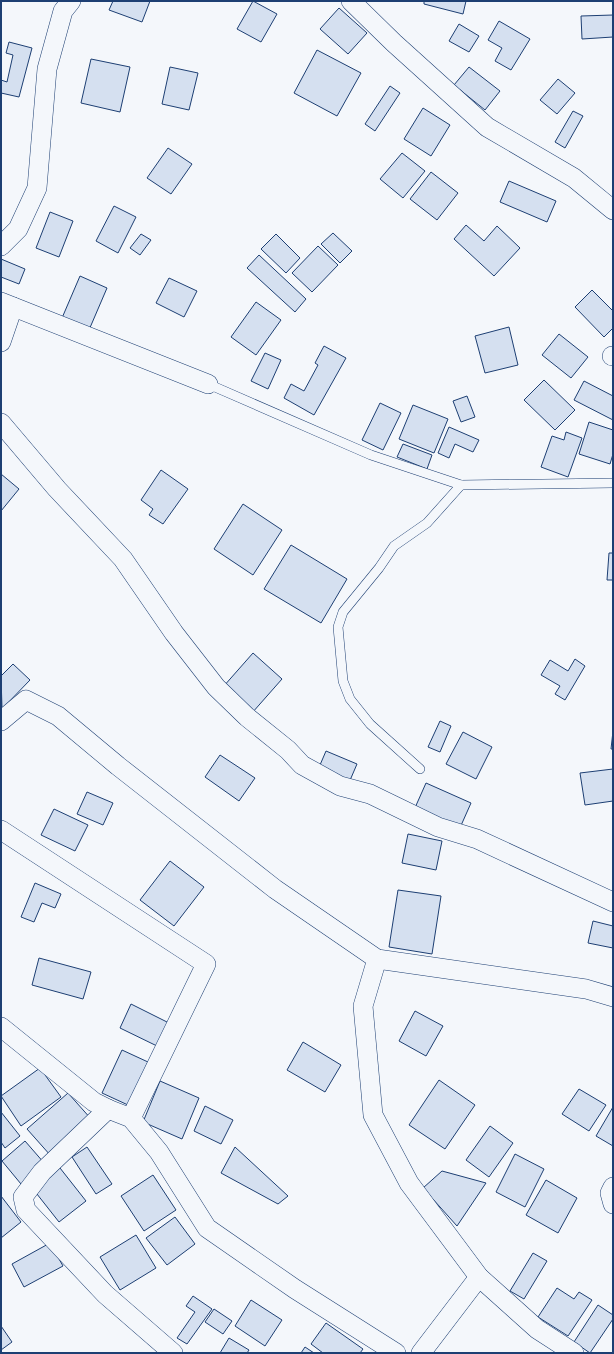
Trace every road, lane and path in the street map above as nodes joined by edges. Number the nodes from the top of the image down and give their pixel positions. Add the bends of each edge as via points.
1 (70, 1) edge
2 (351, 1) edge
3 (613, 210) edge
4 (1, 246) edge
5 (7, 304) edge
6 (1, 342) edge
7 (208, 384) joint
8 (1, 423) edge
9 (613, 483) edge
10 (461, 486) junction
11 (1, 721) edge
12 (420, 769) dead end
13 (1, 830) edge
14 (613, 902) edge
15 (377, 959) junction
16 (609, 996) edge
17 (613, 1012) edge
18 (1, 1027) edge
19 (108, 1109) junction
20 (131, 1118) junction
21 (613, 1187) edge
22 (613, 1204) edge
23 (479, 1277) junction
24 (173, 1353) edge
25 (396, 1353) edge
26 (421, 1353) edge
27 (574, 1353) edge

1 - 4 street via 63,11 47,68 37,188 18,229
2 - 3 street via 487,127 574,178
5 - 6 street
5 - 7 street
7 - 10 lane via 371,455
8 - 14 street via 57,489 123,559 174,633 216,687 247,718 288,750 302,765 340,786 370,794 438,827 477,838
9 - 10 lane
10 - 12 lane via 427,523 394,546 343,612 338,627 343,681 350,699 370,724
11 - 15 street via 26,700 58,716 275,889
13 - 20 street via 206,964
15 - 16 street via 586,989
15 - 23 street via 363,1006 373,1115 409,1184
16 - 17 street
18 - 19 street via 94,1102
19 - 20 street
19 - 24 street via 42,1172 23,1197 26,1210 105,1294
20 - 25 street via 159,1152 207,1228 295,1289
21 - 22 street via 610,1193
23 - 26 street
23 - 27 street via 537,1329

